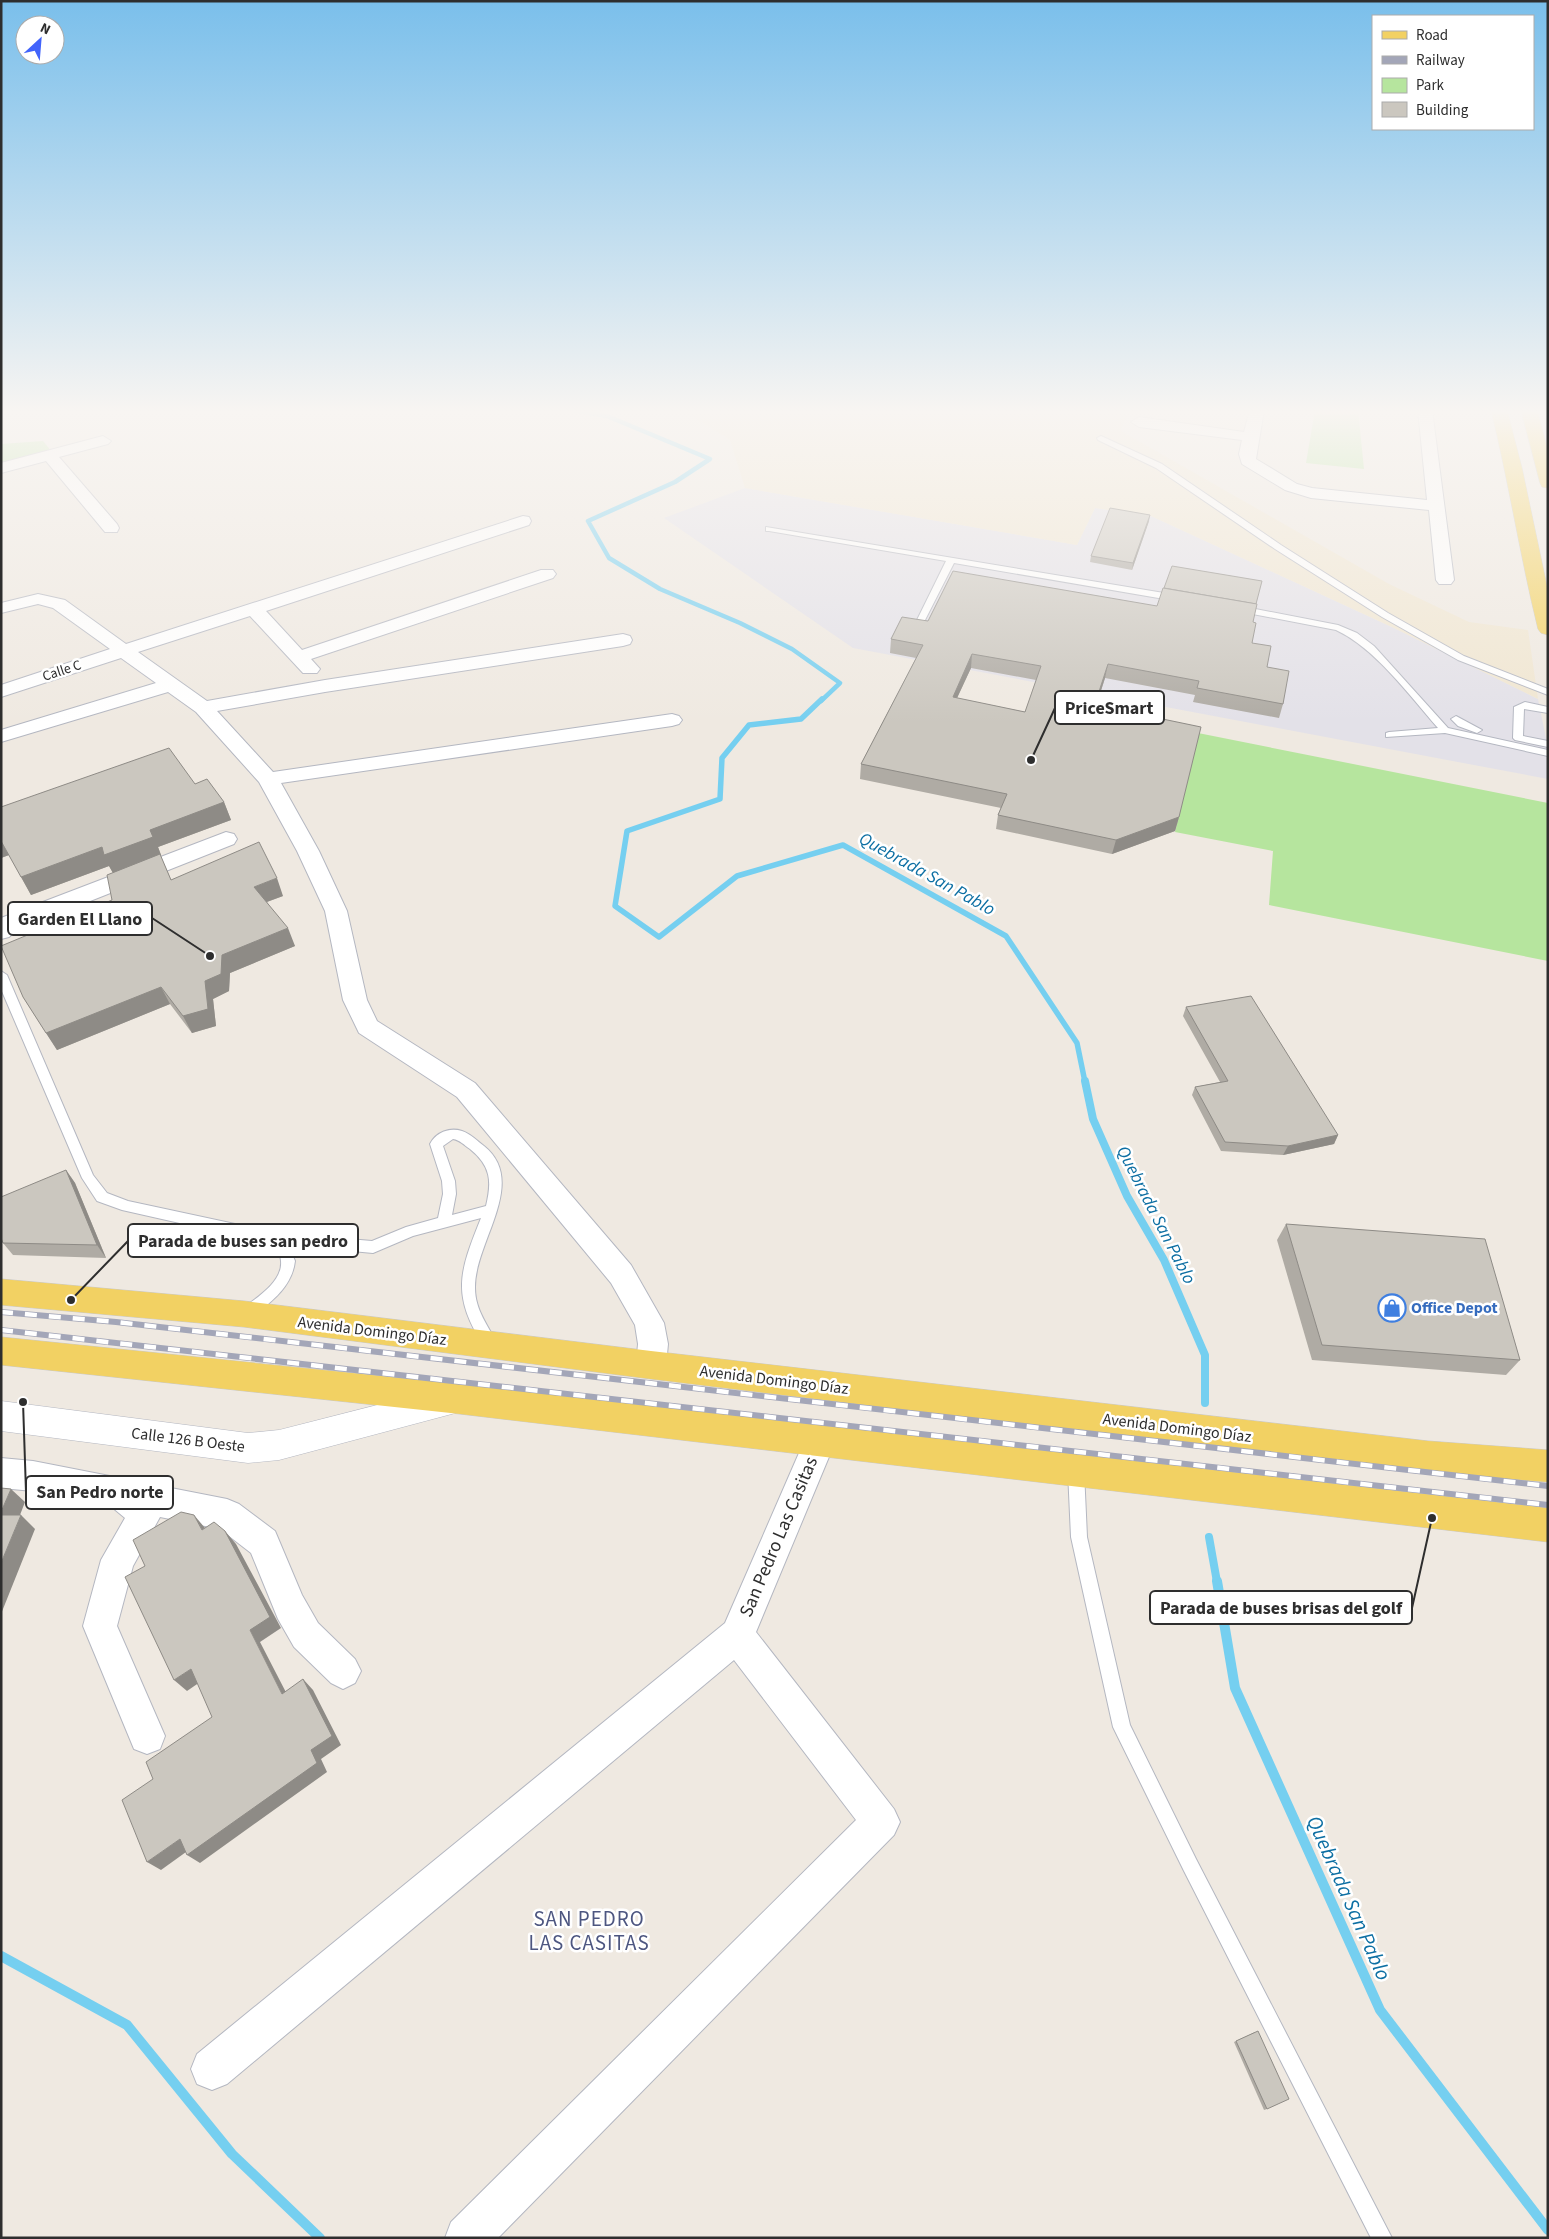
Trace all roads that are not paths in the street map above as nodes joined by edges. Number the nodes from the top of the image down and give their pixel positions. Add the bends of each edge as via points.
1 (99, 514) edge
2 (1230, 514) edge
3 (1437, 514) edge
4 (1525, 514) edge
5 (523, 521) dead end
6 (110, 528) dead end
7 (769, 529) dead end
8 (951, 560) junction
9 (547, 574) dead end
10 (1445, 580) dead end
11 (1541, 581) edge
12 (1182, 599) edge
13 (1, 608) edge
14 (253, 608) junction
15 (1231, 608) edge
16 (920, 622) edge
17 (1547, 625) edge
18 (623, 640) dead end
19 (123, 652) junction
20 (299, 657) junction
21 (171, 685) junction
22 (325, 686) junction
23 (1, 691) edge
24 (1548, 692) edge
25 (203, 708) junction
26 (1548, 710) edge
27 (1456, 719) dead end
28 (672, 720) dead end
29 (1445, 730) junction
30 (1389, 735) dead end
31 (1, 736) edge
32 (1518, 738) junction
33 (1548, 744) edge
34 (1548, 753) edge
35 (268, 779) junction
36 (226, 839) dead end
37 (1, 931) edge
38 (1, 975) edge
39 (510, 1142) junction
40 (489, 1156) junction
41 (491, 1210) junction
42 (444, 1222) junction
43 (277, 1239) junction
44 (1, 1292) edge
45 (244, 1314) junction
46 (491, 1346) junction
47 (1, 1351) edge
48 (651, 1365) junction
49 (460, 1399) junction
50 (1, 1416) edge
51 (820, 1440) junction
52 (1548, 1466) edge
53 (1076, 1471) junction
54 (1, 1474) edge
55 (121, 1494) junction
56 (1548, 1525) edge
57 (737, 1634) junction
58 (343, 1671) dead end
59 (146, 1736) dead end
60 (212, 2069) dead end
61 (467, 2238) edge
62 (1382, 2238) edge

1 - 6 street
2 - 24 lane via 1385,615 1461,658
3 - 10 street
4 - 11 main road
5 - 14 street, Calle C
7 - 8 lane
8 - 12 lane
8 - 16 lane
9 - 20 street
11 - 17 main road
13 - 19 street via 28,600 46,599 59,604
14 - 19 street, Calle C
14 - 20 street
15 - 29 lane via 1338,628 1354,635 1371,648
18 - 22 street
19 - 21 street
19 - 23 street, Calle C
20 - 22 street
21 - 25 street
21 - 31 street
22 - 25 street
25 - 35 street
26 - 32 lane via 1519,707
27 - 32 lane via 1468,728
28 - 35 street
29 - 30 lane
29 - 34 lane
32 - 33 lane
35 - 39 street via 308,850 336,911 355,1000 368,1028 466,1090
36 - 37 street via 9,924
38 - 43 lane via 88,1178 102,1197 127,1206
39 - 40 lane
39 - 48 street via 621,1274 649,1323 653,1344
40 - 41 lane via 497,1190
40 - 42 lane via 455,1134 443,1137 436,1144 451,1195
41 - 42 lane
41 - 46 lane via 474,1254 467,1288 474,1320
42 - 43 lane via 373,1247
43 - 45 lane via 288,1261 283,1278 266,1298
44 - 45 main road, Avenida Domingo Díaz
45 - 46 main road, Avenida Domingo Díaz
46 - 48 main road, Avenida Domingo Díaz
47 - 49 main road
48 - 52 main road, Avenida Domingo Díaz via 1428,1457
49 - 50 street, Calle 126 B Oeste via 279,1445 248,1448
49 - 51 main road
51 - 53 main road
51 - 57 street, San Pedro Las Casitas
53 - 56 main road
53 - 62 lane via 1080,1537 1122,1727
54 - 55 street via 33,1476
55 - 58 street via 227,1515 263,1542 290,1607 306,1635
55 - 59 street via 145,1514 118,1560 100,1626
57 - 60 street
57 - 61 street via 881,1822

